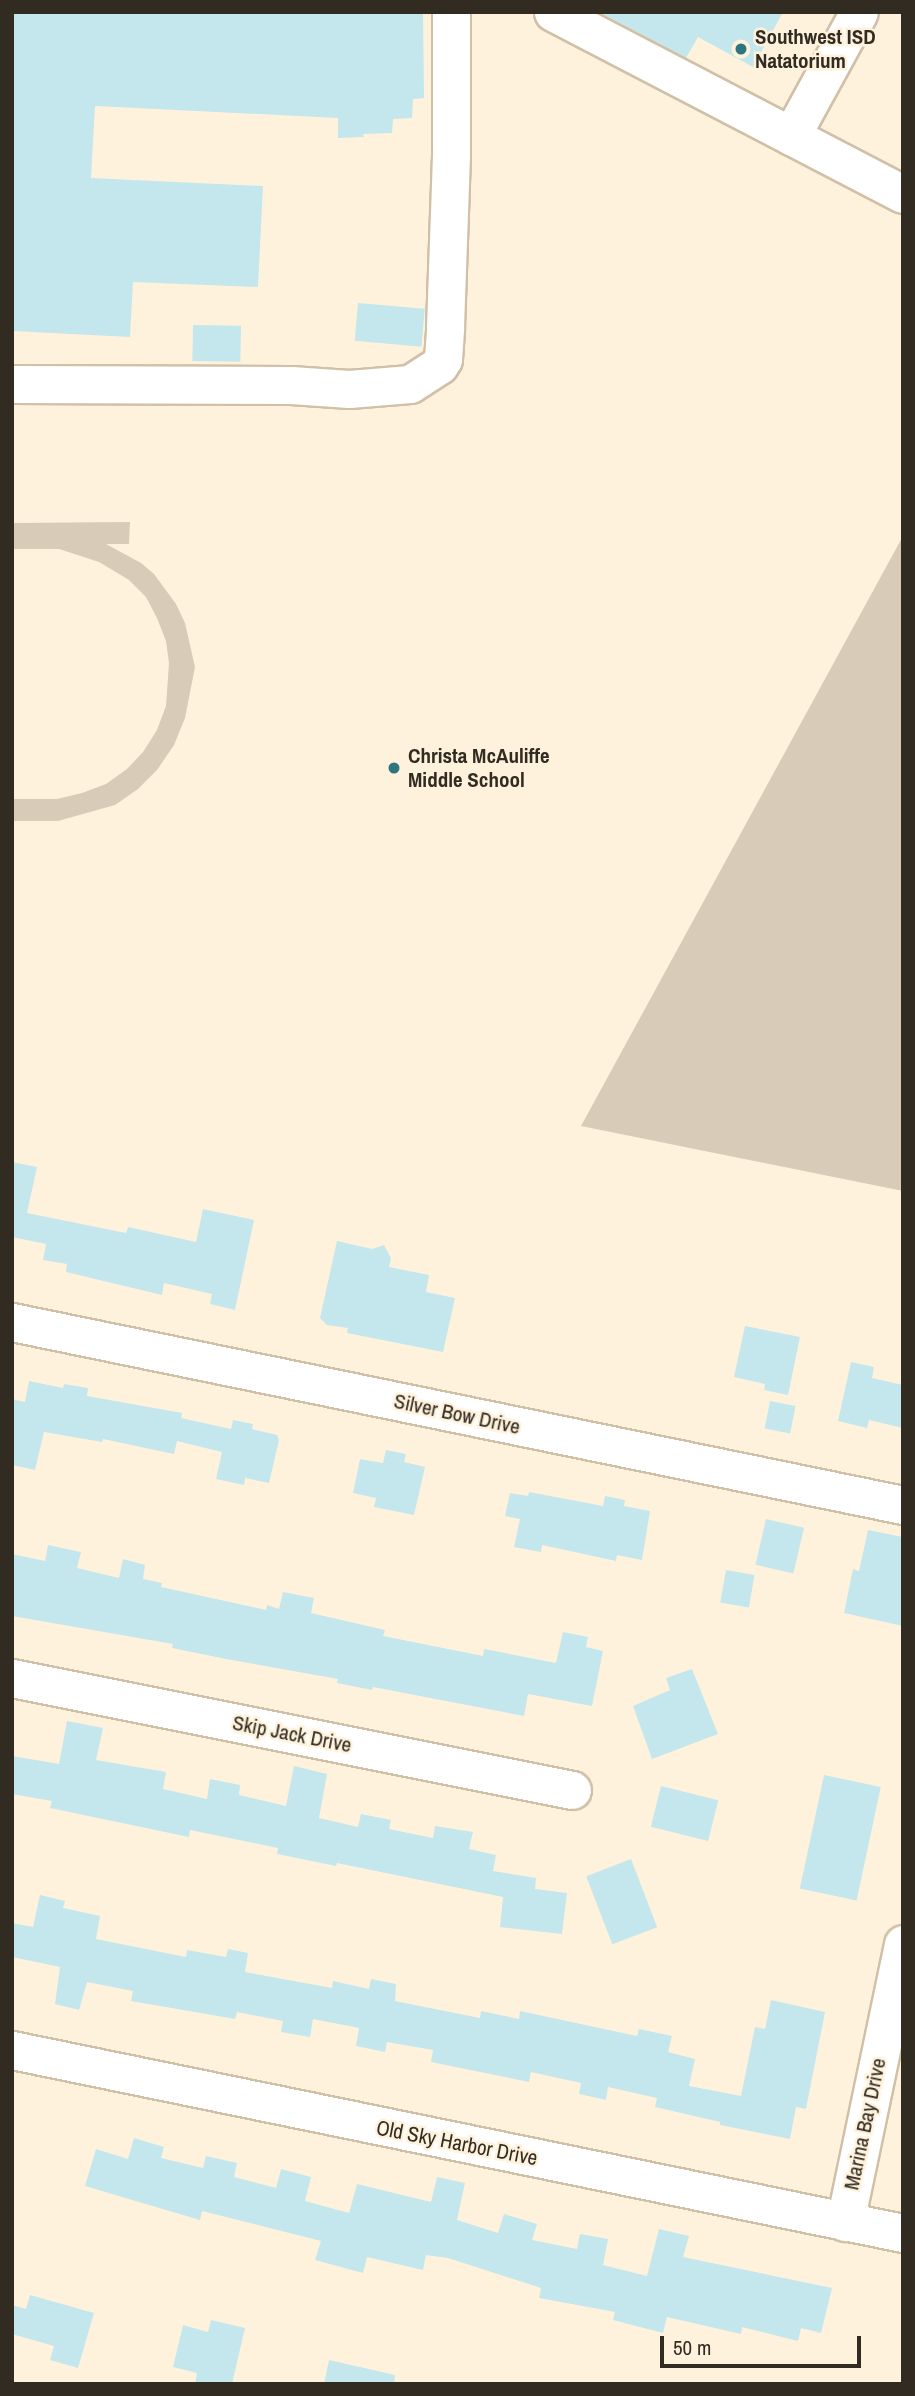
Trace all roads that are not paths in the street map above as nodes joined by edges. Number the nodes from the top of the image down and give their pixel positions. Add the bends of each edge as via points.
1 (451, 12) edge
2 (553, 12) edge
3 (859, 12) edge
4 (791, 136) junction
5 (903, 194) edge
6 (12, 384) edge
7 (12, 1322) edge
8 (903, 1505) edge
9 (12, 1678) edge
10 (572, 1790) dead end
11 (903, 1944) edge
12 (12, 2050) edge
13 (845, 2221) junction
14 (903, 2233) edge

1 - 6 street via 449,229 443,359 439,365 410,384 349,389
2 - 4 street
3 - 4 street
4 - 5 street
7 - 8 street, Silver Bow Drive
9 - 10 street, Skip Jack Drive
11 - 13 street, Marina Bay Drive
12 - 13 street, Old Sky Harbor Drive
13 - 14 street, Old Sky Harbor Drive

